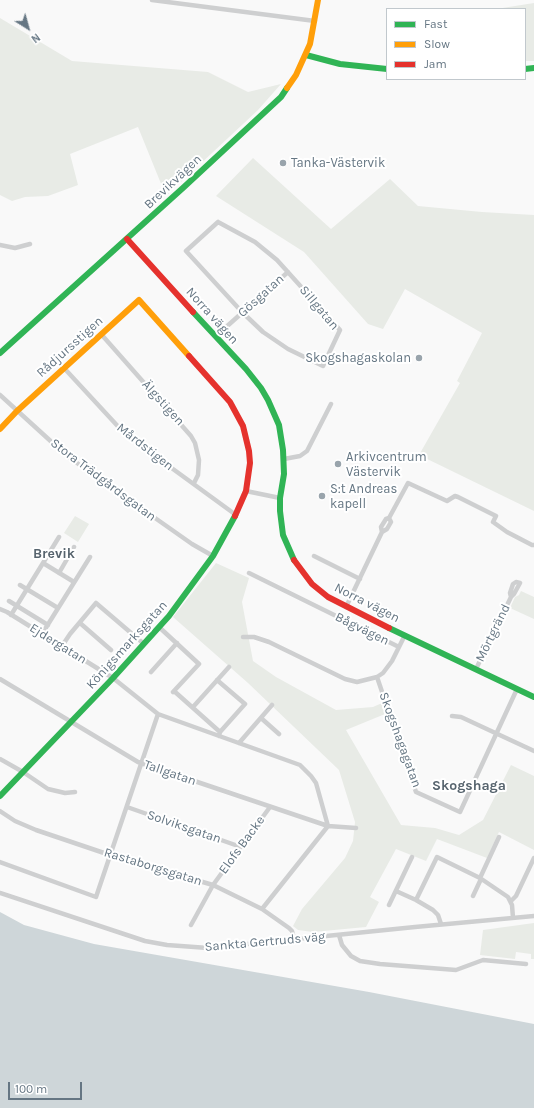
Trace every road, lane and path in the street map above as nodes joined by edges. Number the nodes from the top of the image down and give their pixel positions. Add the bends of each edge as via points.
1 (152, 0) edge
2 (318, 0) edge
3 (315, 21) junction
4 (306, 55) junction
5 (386, 69) edge
6 (128, 238) junction
7 (30, 244) dead end
8 (0, 245) edge
9 (288, 272) junction
10 (138, 300) joint
11 (242, 312) junction
12 (101, 334) junction
13 (216, 336) junction
14 (0, 353) edge
15 (64, 368) junction
16 (0, 395) edge
17 (331, 404) dead end
18 (17, 411) junction
19 (0, 429) edge
20 (284, 459) junction
21 (194, 484) junction
22 (246, 491) junction
23 (280, 498) junction
24 (236, 514) junction
25 (59, 538) dead end
26 (534, 545) edge
27 (74, 547) dead end
28 (213, 556) junction
29 (314, 556) dead end
30 (90, 557) dead end
31 (43, 563) junction
32 (58, 573) junction
33 (249, 574) dead end
34 (360, 578) junction
35 (74, 582) junction
36 (20, 585) dead end
37 (27, 589) junction
38 (511, 597) dead end
39 (9, 601) dead end
40 (16, 606) junction
41 (346, 607) junction
42 (58, 608) junction
43 (0, 609) edge
44 (11, 615) junction
45 (80, 622) junction
46 (48, 626) junction
47 (159, 627) junction
48 (42, 634) junction
49 (405, 635) junction
50 (243, 637) dead end
51 (176, 643) junction
52 (144, 644) junction
53 (62, 646) junction
54 (399, 647) junction
55 (111, 650) dead end
56 (229, 667) dead end
57 (476, 669) junction
58 (151, 672) dead end
59 (377, 677) junction
60 (113, 678) junction
61 (0, 679) edge
62 (217, 680) junction
63 (517, 689) junction
64 (534, 697) edge
65 (272, 705) dead end
66 (192, 707) junction
67 (158, 714) junction
68 (452, 716) dead end
69 (261, 718) junction
70 (71, 722) junction
71 (220, 734) junction
72 (278, 734) dead end
73 (496, 734) junction
74 (239, 743) junction
75 (534, 751) edge
76 (0, 759) edge
77 (141, 763) junction
78 (23, 772) junction
79 (75, 792) dead end
80 (0, 796) edge
81 (126, 807) junction
82 (270, 807) junction
83 (0, 811) edge
84 (328, 826) junction
85 (356, 828) dead end
86 (499, 837) dead end
87 (241, 846) junction
88 (110, 855) junction
89 (412, 858) dead end
90 (534, 858) edge
91 (0, 862) edge
92 (480, 879) junction
93 (213, 885) junction
94 (396, 891) junction
95 (0, 893) edge
96 (473, 896) dead end
97 (416, 900) junction
98 (511, 901) junction
99 (389, 905) dead end
100 (262, 909) junction
101 (534, 916) edge
102 (512, 918) junction
103 (441, 924) junction
104 (191, 926) dead end
105 (339, 935) junction
106 (294, 939) junction
107 (526, 964) dead end

1 - 3 street
2 - 3 street, Brevikvägen
3 - 4 street, Brevikvägen
4 - 5 street via 340,64
4 - 6 street, Brevikvägen via 296,75 275,103
6 - 13 street, Norra vägen
6 - 14 street, Brevikvägen
7 - 8 street via 15,248
9 - 11 street, Gösgatan
9 - 11 street via 255,242 218,222 186,251
9 - 11 street, Sillgatan via 340,330 323,366 275,341
10 - 12 street, Rådjursstigen
10 - 22 street, Königsmarksgatan via 230,402 238,415 249,451
11 - 13 street, Gösgatan
12 - 15 street, Rådjursstigen
12 - 21 street, Älgstigen via 191,436 199,460 198,475
13 - 20 street, Norra vägen via 254,378 268,400 282,438
15 - 18 street, Rådjursstigen
15 - 21 street, Mårdstigen via 125,434
16 - 18 street, Stora Trädgårdsgatan
17 - 20 street via 307,452
18 - 19 street, Rådjursstigen
18 - 28 street, Stora Trädgårdsgatan via 67,456
20 - 23 street, Norra vägen
21 - 24 street, Mårdstigen
22 - 23 street
22 - 24 street, Königsmarksgatan
23 - 41 street, Norra vägen via 283,535 292,557 312,584
24 - 28 street, Königsmarksgatan
25 - 31 street
26 - 34 street via 506,532 493,522 496,516 458,497 447,501 408,483 389,518 391,522 382,532
27 - 32 street
28 - 47 street, Königsmarksgatan
29 - 34 street
30 - 35 street
31 - 32 street
31 - 37 street
32 - 35 street
33 - 54 street, Bågvägen
34 - 41 street
35 - 42 street
36 - 37 street
37 - 40 street
37 - 42 street
38 - 57 street, Mörtgränd
39 - 40 street
40 - 44 street
40 - 46 street
41 - 49 street, Norra vägen
42 - 46 street
43 - 44 street, Ejdergatan
44 - 48 street, Ejdergatan
45 - 52 street via 96,603
45 - 53 street
45 - 55 street
46 - 48 street
47 - 51 street, Ejdergatan
47 - 52 street, Königsmarksgatan
48 - 53 street, Ejdergatan
49 - 54 street
49 - 57 street, Norra vägen
50 - 59 street via 254,637 269,642 351,681
51 - 58 street
51 - 66 street, Ejdergatan via 199,664 174,691
52 - 60 street, Königsmarksgatan
53 - 60 street, Ejdergatan
54 - 59 street, Bågvägen via 387,668
56 - 62 street
57 - 63 street, Norra vägen
59 - 73 street, Skogshagagatan via 416,792 460,812
60 - 67 street, Ejdergatan
60 - 70 street, Königsmarksgatan
61 - 70 street, Tallgatan
62 - 66 street
62 - 71 street via 245,704
63 - 64 street, Norra vägen
63 - 73 street, Skogshagagatan
65 - 69 street
66 - 71 street, Ejdergatan
67 - 71 street, Ejdergatan
67 - 77 street
68 - 73 street via 461,717
69 - 72 street
69 - 74 street
70 - 77 street, Tallgatan
70 - 78 street, Königsmarksgatan
71 - 74 street, Ejdergatan
73 - 75 street
74 - 84 street, Ejdergatan via 291,761 306,770 316,783
76 - 78 street
77 - 81 street
77 - 82 street, Tallgatan
78 - 79 street via 48,789 65,793
78 - 80 street, Königsmarksgatan
81 - 87 street, Solviksgatan
81 - 88 street
82 - 84 street, Tallgatan
82 - 87 street, Elofs Backe
83 - 88 street, Rastaborgsgatan via 25,826
84 - 85 street, Tallgatan
84 - 100 street
86 - 92 street
87 - 93 street, Elofs Backe
88 - 91 street via 96,897
88 - 93 street, Rastaborgsgatan
89 - 94 street
90 - 98 street via 516,896
92 - 96 street
92 - 97 street via 437,857
92 - 98 street
93 - 100 street, Rastaborgsgatan
93 - 104 street, Elofs Backe
94 - 97 street
94 - 99 street
95 - 106 street, Sankta Gertruds väg via 122,935 167,945 219,948
97 - 103 street via 435,912
98 - 102 street
100 - 106 street, Rastaborgsgatan via 289,928
101 - 102 street, Sankta Gertruds väg
102 - 103 street, Sankta Gertruds väg
103 - 105 street, Sankta Gertruds väg
105 - 106 street, Sankta Gertruds väg
105 - 107 street via 342,945 351,956 380,964 456,970 482,960

